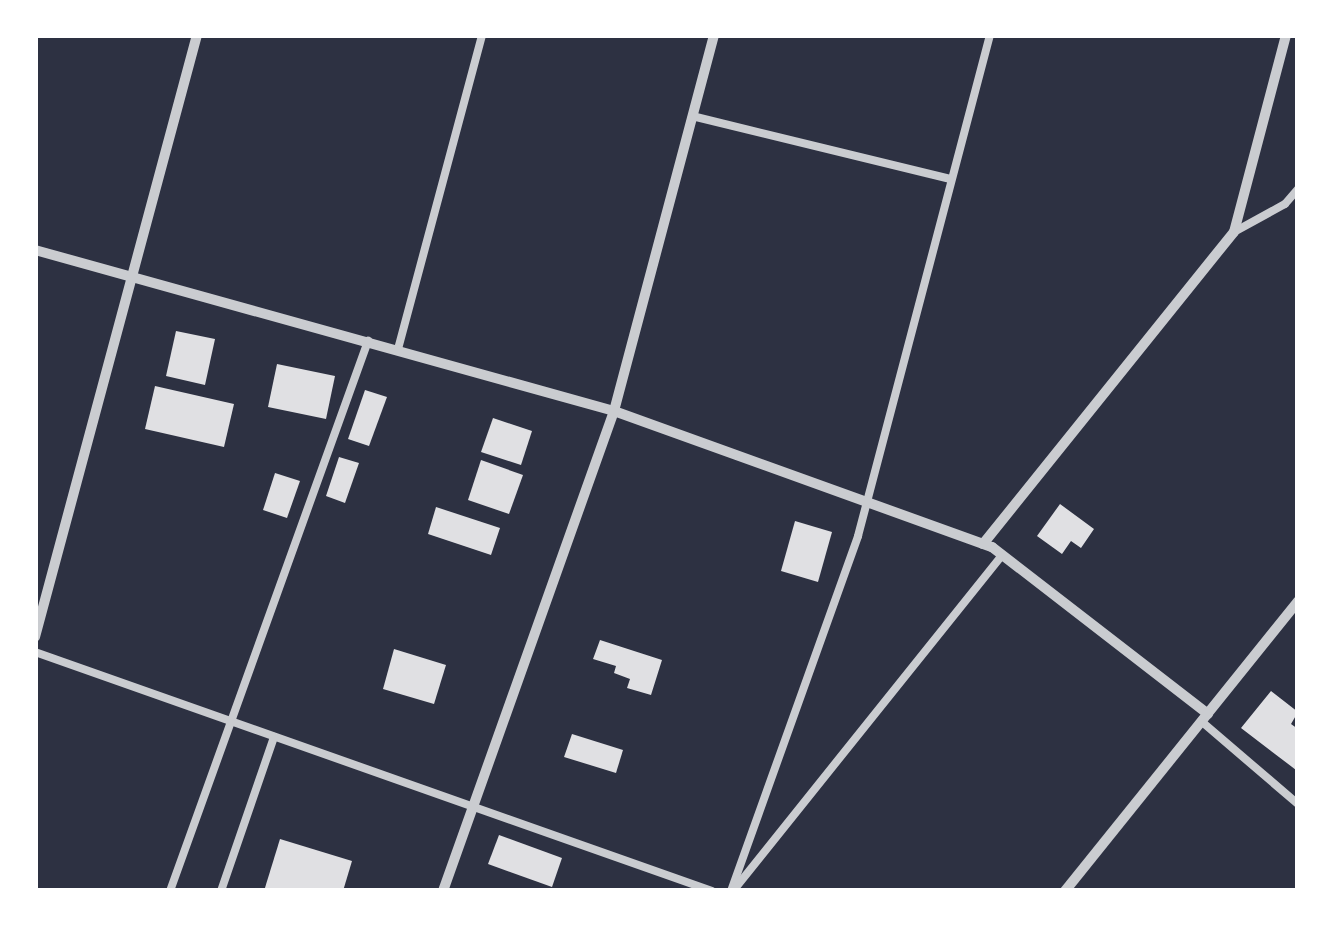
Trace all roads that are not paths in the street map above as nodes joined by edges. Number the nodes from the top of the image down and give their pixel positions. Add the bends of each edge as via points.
1 (198, 35) edge
2 (482, 35) edge
3 (714, 35) edge
4 (990, 35) edge
5 (1286, 35) edge
6 (692, 116) junction
7 (950, 179) junction
8 (1298, 189) edge
9 (1234, 232) junction
10 (35, 250) edge
11 (132, 276) junction
12 (368, 341) junction
13 (398, 349) junction
14 (614, 411) junction
15 (867, 501) junction
16 (983, 544) junction
17 (1002, 555) junction
18 (1298, 601) edge
19 (35, 638) edge
20 (35, 652) edge
21 (1205, 718) junction
22 (230, 721) junction
23 (274, 737) junction
24 (1298, 804) edge
25 (472, 809) junction
26 (170, 891) edge
27 (221, 891) edge
28 (442, 891) edge
29 (712, 891) edge
30 (732, 891) edge
31 (1066, 891) edge

1 - 11 street
2 - 13 lane
3 - 6 street
4 - 7 lane
5 - 9 street
6 - 7 lane
6 - 14 street
7 - 15 lane
8 - 9 lane via 1285,204
9 - 16 street
10 - 11 street
11 - 12 street
11 - 19 street
12 - 13 street
12 - 22 lane
13 - 14 street
14 - 15 street
14 - 25 street
15 - 16 street
15 - 30 lane
16 - 17 street
17 - 21 street
17 - 30 lane
18 - 21 street
20 - 22 lane
21 - 24 lane
21 - 31 street
22 - 23 lane
22 - 26 lane
23 - 25 lane
23 - 27 lane
25 - 28 street
25 - 29 lane

